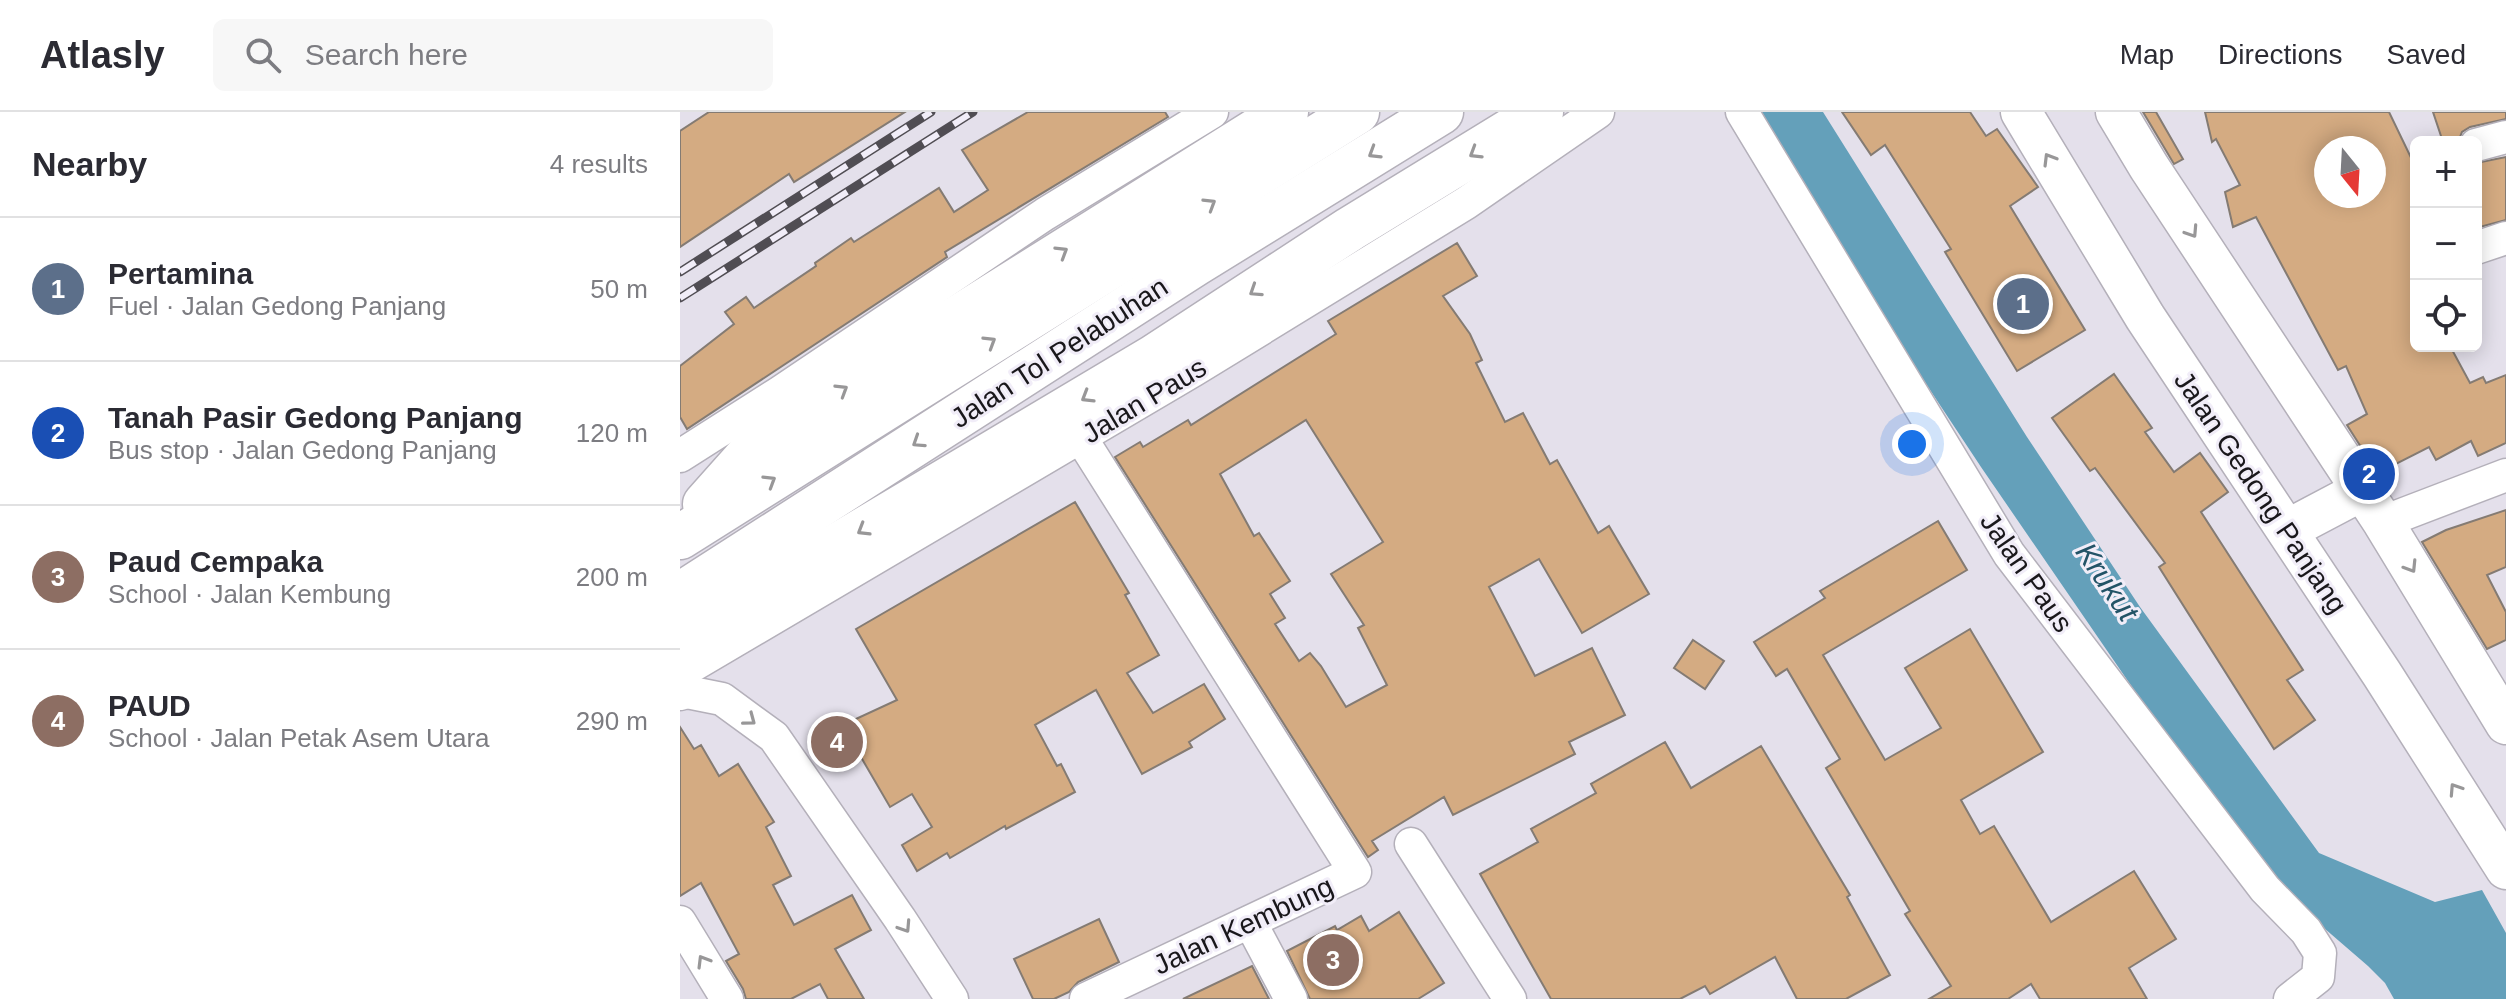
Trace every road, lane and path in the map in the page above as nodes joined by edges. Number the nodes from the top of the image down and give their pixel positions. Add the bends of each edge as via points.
1 (1212, 112) edge
2 (1286, 112) edge
3 (1357, 112) edge
4 (1441, 112) edge
5 (1541, 112) edge
6 (1598, 112) edge
7 (1742, 112) edge
8 (2021, 112) edge
9 (2116, 112) edge
10 (2506, 137) edge
11 (2482, 143) edge
12 (2506, 238) edge
13 (2482, 246) edge
14 (1081, 438) junction
15 (680, 456) edge
16 (2506, 475) edge
17 (2372, 506) junction
18 (2287, 530) junction
19 (680, 535) edge
20 (680, 595) edge
21 (680, 639) edge
22 (680, 673) edge
23 (680, 694) edge
24 (2506, 724) edge
25 (1411, 844) dead end
26 (2503, 861) edge
27 (680, 922) edge
28 (1250, 922) junction
29 (727, 999) edge
30 (952, 999) edge
31 (1086, 999) edge
32 (1291, 999) edge
33 (1510, 999) edge
34 (2290, 999) edge

1 - 15 street via 1045,214
19 -> 2 highway via 761,441
19 -> 3 highway, Jalan Tol Pelabuhan
4 -> 20 highway, Jalan Tol Pelabuhan
5 -> 21 highway via 1154,357
6 - 14 street, Jalan Paus via 1466,203
7 - 34 street, Jalan Paus via 2009,554 2265,889 2320,953 2318,977
18 -> 8 main road, Jalan Gedong Panjang via 2145,317
9 -> 17 main road
10 - 11 street
12 - 13 street
14 - 22 street, Jalan Paus
14 - 28 street, Jalan Kembung via 1355,872
16 - 17 street
17 - 18 main road
17 -> 24 main road
26 -> 18 main road, Jalan Gedong Panjang
23 -> 30 street via 722,699 774,737
25 - 33 street
29 -> 27 street
28 - 31 street, Jalan Kembung
28 - 32 street

